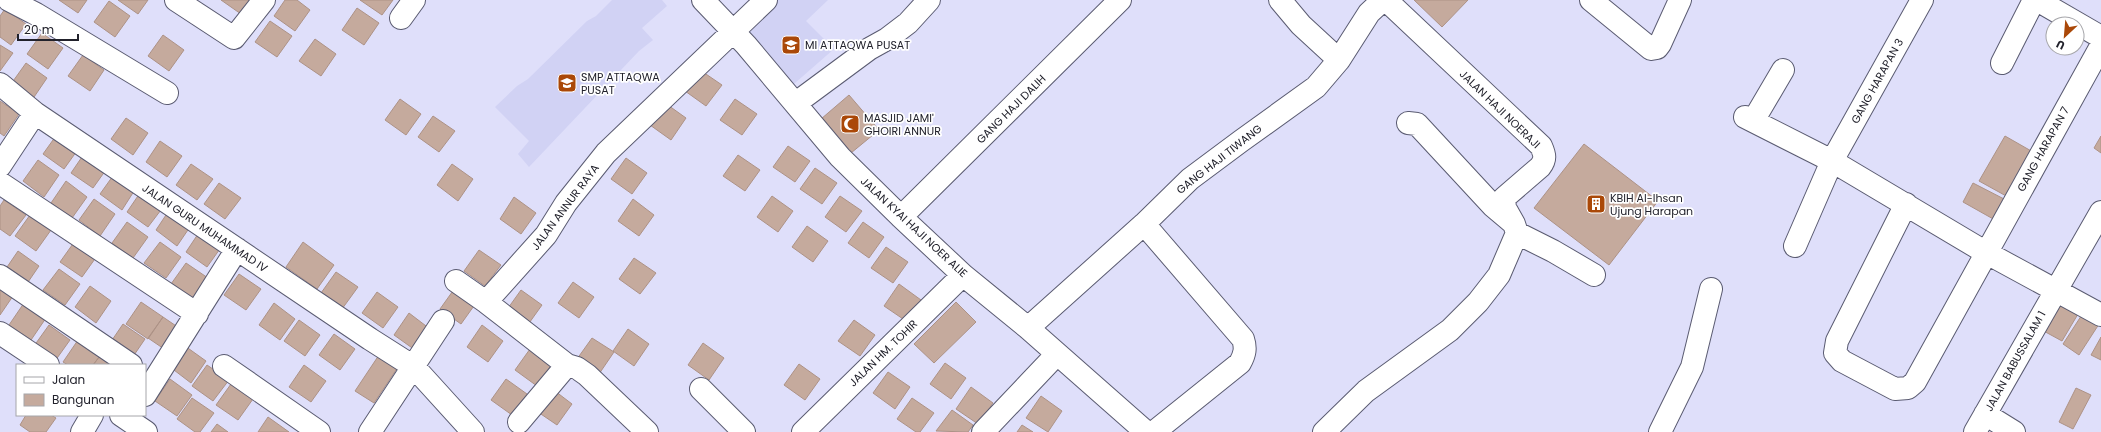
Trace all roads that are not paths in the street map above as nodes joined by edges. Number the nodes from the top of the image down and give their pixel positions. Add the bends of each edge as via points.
1 (9, 0) edge
2 (176, 0) edge
3 (264, 0) edge
4 (414, 0) edge
5 (703, 0) edge
6 (766, 0) edge
7 (928, 0) edge
8 (1120, 0) edge
9 (1280, 0) edge
10 (1383, 0) edge
11 (1386, 0) edge
12 (1590, 0) edge
13 (1680, 0) edge
14 (1922, 0) edge
15 (2034, 0) edge
16 (2037, 0) edge
17 (401, 18) dead end
18 (732, 31) junction
19 (2101, 37) edge
20 (2101, 46) edge
21 (1339, 60) junction
22 (2002, 63) dead end
23 (1783, 70) dead end
24 (0, 84) edge
25 (167, 94) dead end
26 (796, 103) junction
27 (35, 113) junction
28 (1408, 123) dead end
29 (1832, 162) junction
30 (0, 166) edge
31 (0, 183) edge
32 (1906, 204) junction
33 (2101, 212) edge
34 (901, 217) junction
35 (1144, 224) junction
36 (1516, 229) junction
37 (1795, 246) dead end
38 (237, 249) junction
39 (1985, 252) junction
40 (963, 275) junction
41 (1594, 275) dead end
42 (0, 276) edge
43 (456, 281) dead end
44 (1711, 289) dead end
45 (2055, 290) junction
46 (486, 302) junction
47 (197, 314) junction
48 (2101, 315) edge
49 (443, 321) dead end
50 (1028, 328) junction
51 (0, 333) edge
52 (1057, 354) junction
53 (46, 364) edge
54 (130, 364) edge
55 (567, 365) junction
56 (224, 366) dead end
57 (414, 367) junction
58 (148, 384) edge
59 (701, 389) dead end
60 (91, 416) edge
61 (519, 422) dead end
62 (1980, 423) edge
63 (1135, 429) edge
64 (82, 432) edge
65 (319, 432) edge
66 (370, 432) edge
67 (473, 432) edge
68 (647, 432) edge
69 (744, 432) edge
70 (802, 432) edge
71 (983, 432) edge
72 (1154, 432) edge
73 (1324, 432) edge
74 (1660, 432) edge
75 (2014, 432) edge

1 - 25 street
2 - 3 street via 234,38
4 - 17 street
5 - 18 street, JALAN KYAI HAJI NOER ALIE
6 - 18 street, JALAN ANNUR RAYA
7 - 26 street via 908,23 887,40 869,49
8 - 34 street, GANG HAJI DALIH
9 - 21 street via 1301,25
10 - 21 street, GANG HAJI TIWANG via 1369,13
11 - 36 street, JALAN HAJI NOERAJI via 1541,146 1545,154 1540,167 1504,198 1505,208
12 - 13 street via 1651,49 1660,44
14 - 29 street, GANG HARAPAN 3
15 - 22 street
16 - 19 street
18 - 26 street, JALAN KYAI HAJI NOER ALIE
18 - 46 street, JALAN ANNUR RAYA via 606,153 566,203 546,236
20 - 39 street, GANG HARAPAN 7
21 - 35 street, GANG HAJI TIWANG via 1316,87 1205,167
23 - 29 street via 1749,119
24 - 27 street, JALAN GURU MUHAMMAD IV
26 - 34 street, JALAN KYAI HAJI NOER ALIE via 840,157
27 - 30 street
27 - 38 street, JALAN GURU MUHAMMAD IV
28 - 36 street via 1417,124
29 - 32 street
29 - 37 street, GANG HARAPAN 3
31 - 47 street
32 - 39 street
32 - 39 street, GANG HARAPAN 7 via 1837,341 1835,353 1842,361 1895,389 1908,388 1915,382
33 - 45 street, JALAN BABUSSALAM 1
34 - 40 street, JALAN KYAI HAJI NOER ALIE
35 - 50 street, GANG HAJI TIWANG
35 - 72 street via 1243,339 1246,346 1240,362
36 - 41 street
36 - 73 street via 1499,275 1478,302 1450,330 1366,391
38 - 47 street
38 - 57 street, JALAN GURU MUHAMMAD IV
39 - 45 street
40 - 50 street, JALAN KYAI HAJI NOER ALIE
40 - 70 street, JALAN HM. TOHIR
42 - 54 street
43 - 46 street
44 - 74 street via 1692,367
45 - 48 street
45 - 62 street, JALAN BABUSSALAM 1
46 - 55 street
47 - 58 street
49 - 57 street
50 - 52 street, JALAN KYAI HAJI NOER ALIE
51 - 53 street
52 - 63 street, JALAN KYAI HAJI NOER ALIE
52 - 71 street
55 - 61 street
55 - 68 street via 587,375
56 - 65 street
57 - 66 street
57 - 67 street, JALAN GURU MUHAMMAD IV
59 - 69 street
60 - 64 street
62 - 75 street

